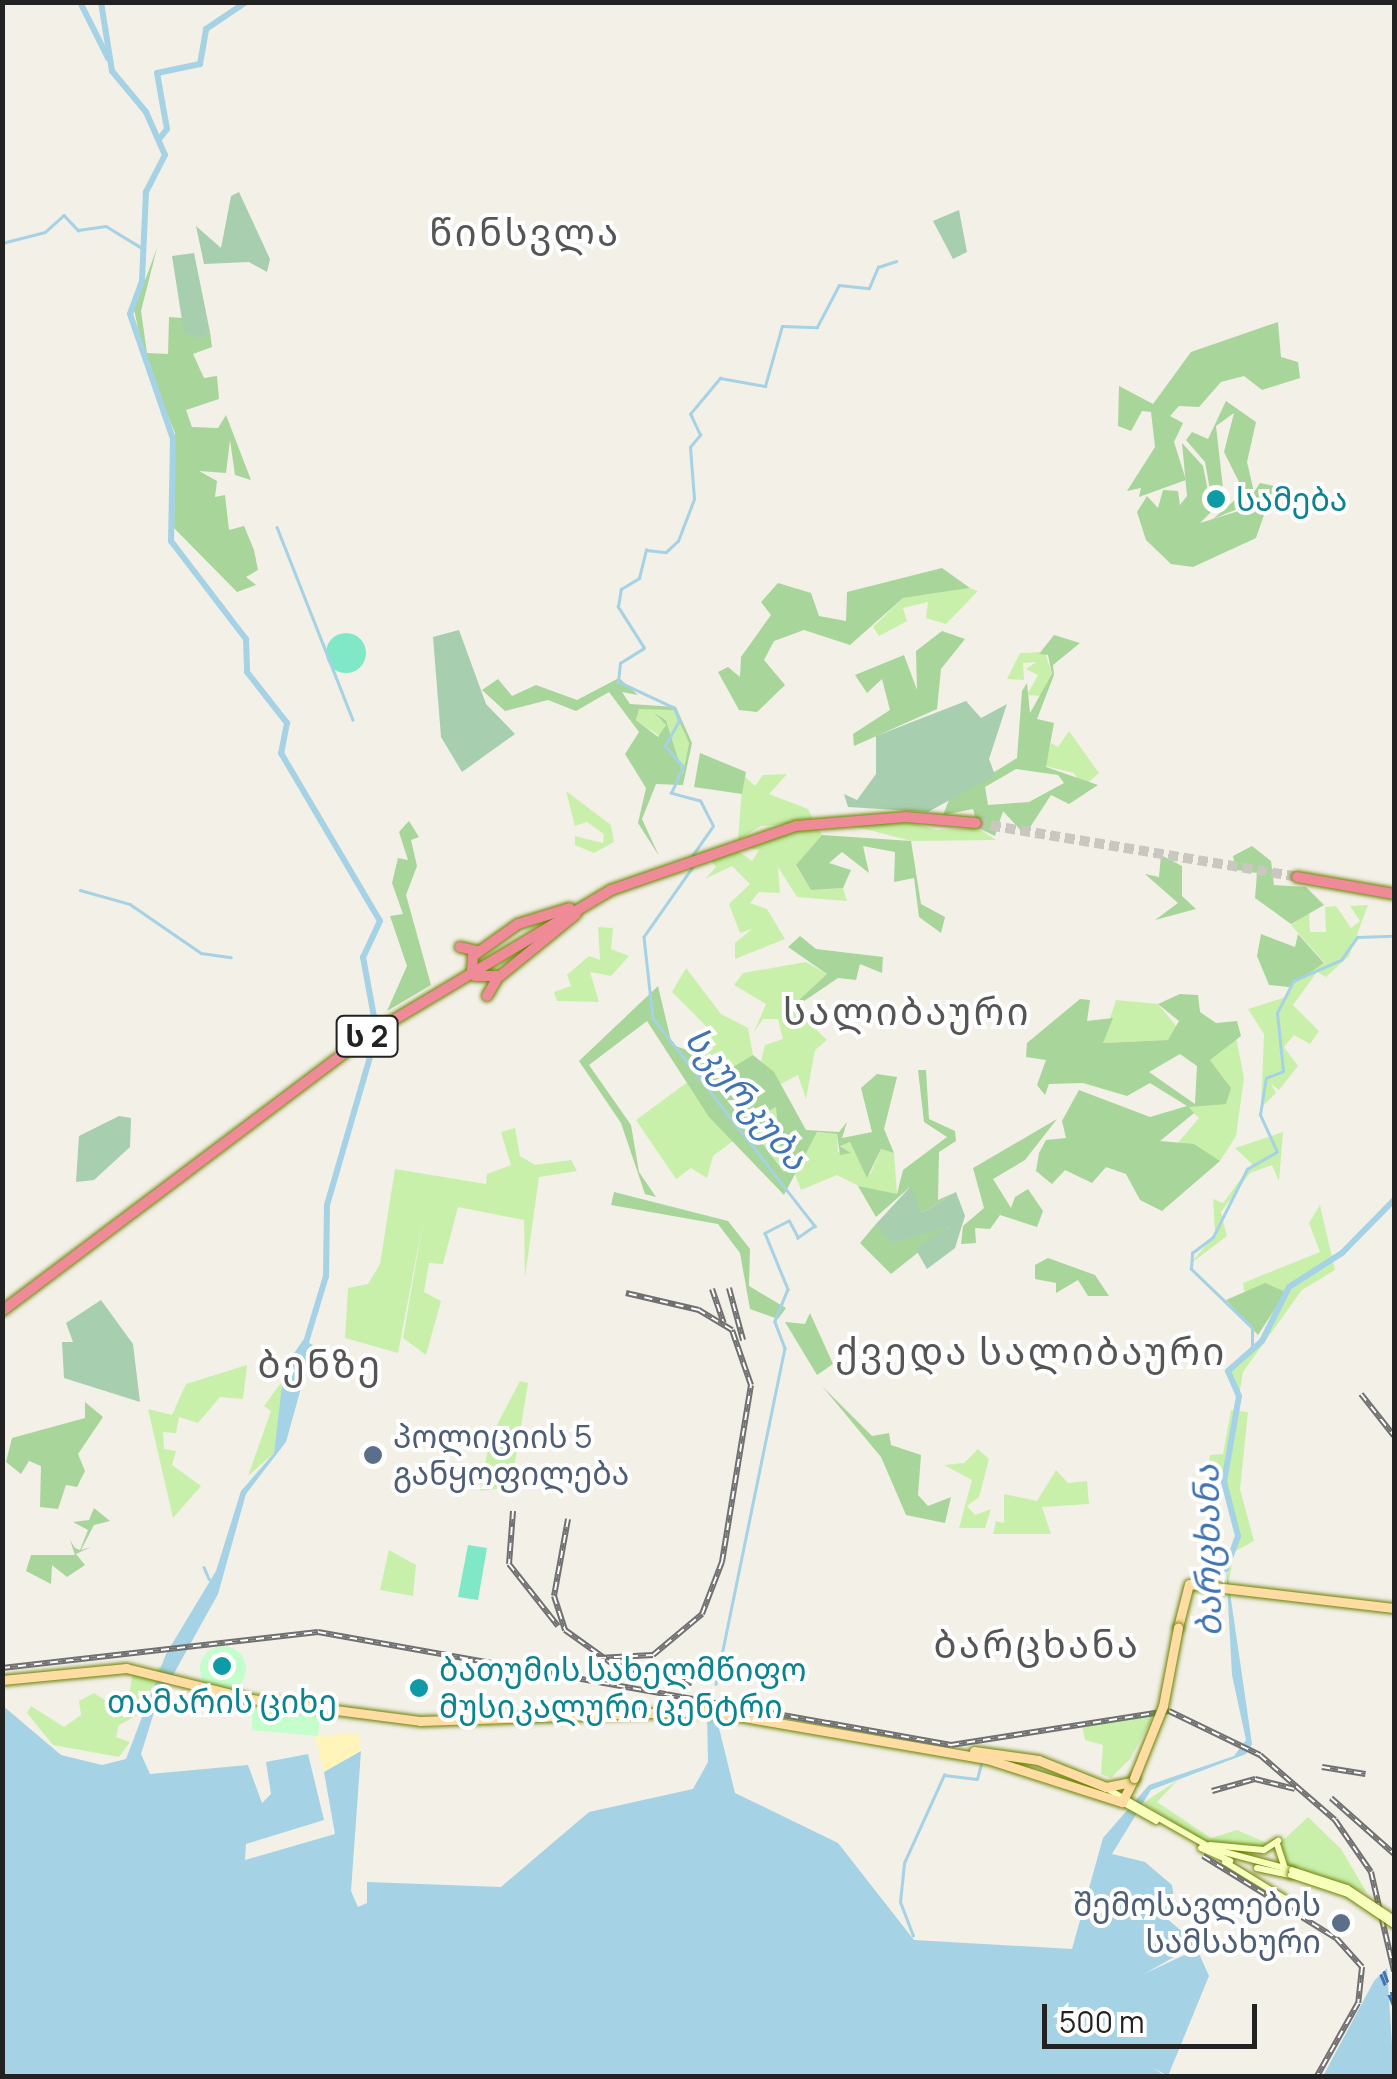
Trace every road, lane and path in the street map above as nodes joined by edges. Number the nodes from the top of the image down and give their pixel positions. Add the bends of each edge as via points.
1 (976, 822) tunnel mouth
2 (1297, 877) tunnel mouth
3 (1394, 894) edge
4 (592, 901) junction
5 (559, 920) junction
6 (460, 946) dead end
7 (479, 951) junction
8 (500, 976) junction
9 (487, 996) dead end
10 (2, 1311) edge
11 (1394, 1608) edge
12 (2, 1680) edge
13 (487, 1715) junction
14 (1049, 1764) junction
15 (1044, 1778) junction
16 (1134, 1779) junction
17 (1098, 1784) junction
18 (1127, 1802) junction
19 (1147, 1813) junction
20 (1204, 1845) junction
21 (1211, 1854) junction
22 (1290, 1871) junction
23 (1284, 1898) dead end
24 (1394, 1922) edge

1 - 4 highway via 816,824 742,840
2 - 3 highway
4 - 5 highway
4 - 5 highway
5 - 7 highway via 536,917
5 - 8 highway
5 - 10 highway, ს 2 via 245,1121
6 - 7 highway
7 - 8 highway via 474,973
8 - 9 highway
11 - 16 main road, bridge via 1186,1584 1163,1706
12 - 13 main road via 148,1673 394,1717
13 - 14 main road via 706,1706
13 - 15 main road via 709,1711 975,1757
14 - 15 main road via 1040,1769
14 - 17 main road
15 - 18 main road
16 - 17 main road
16 - 18 main road
17 - 18 main road
18 - 19 main road
19 - 20 main road
19 - 21 main road
20 - 22 main road
20 - 22 main road via 1264,1850 1278,1841
21 - 22 main road
21 - 23 main road
22 - 24 main road, bridge

